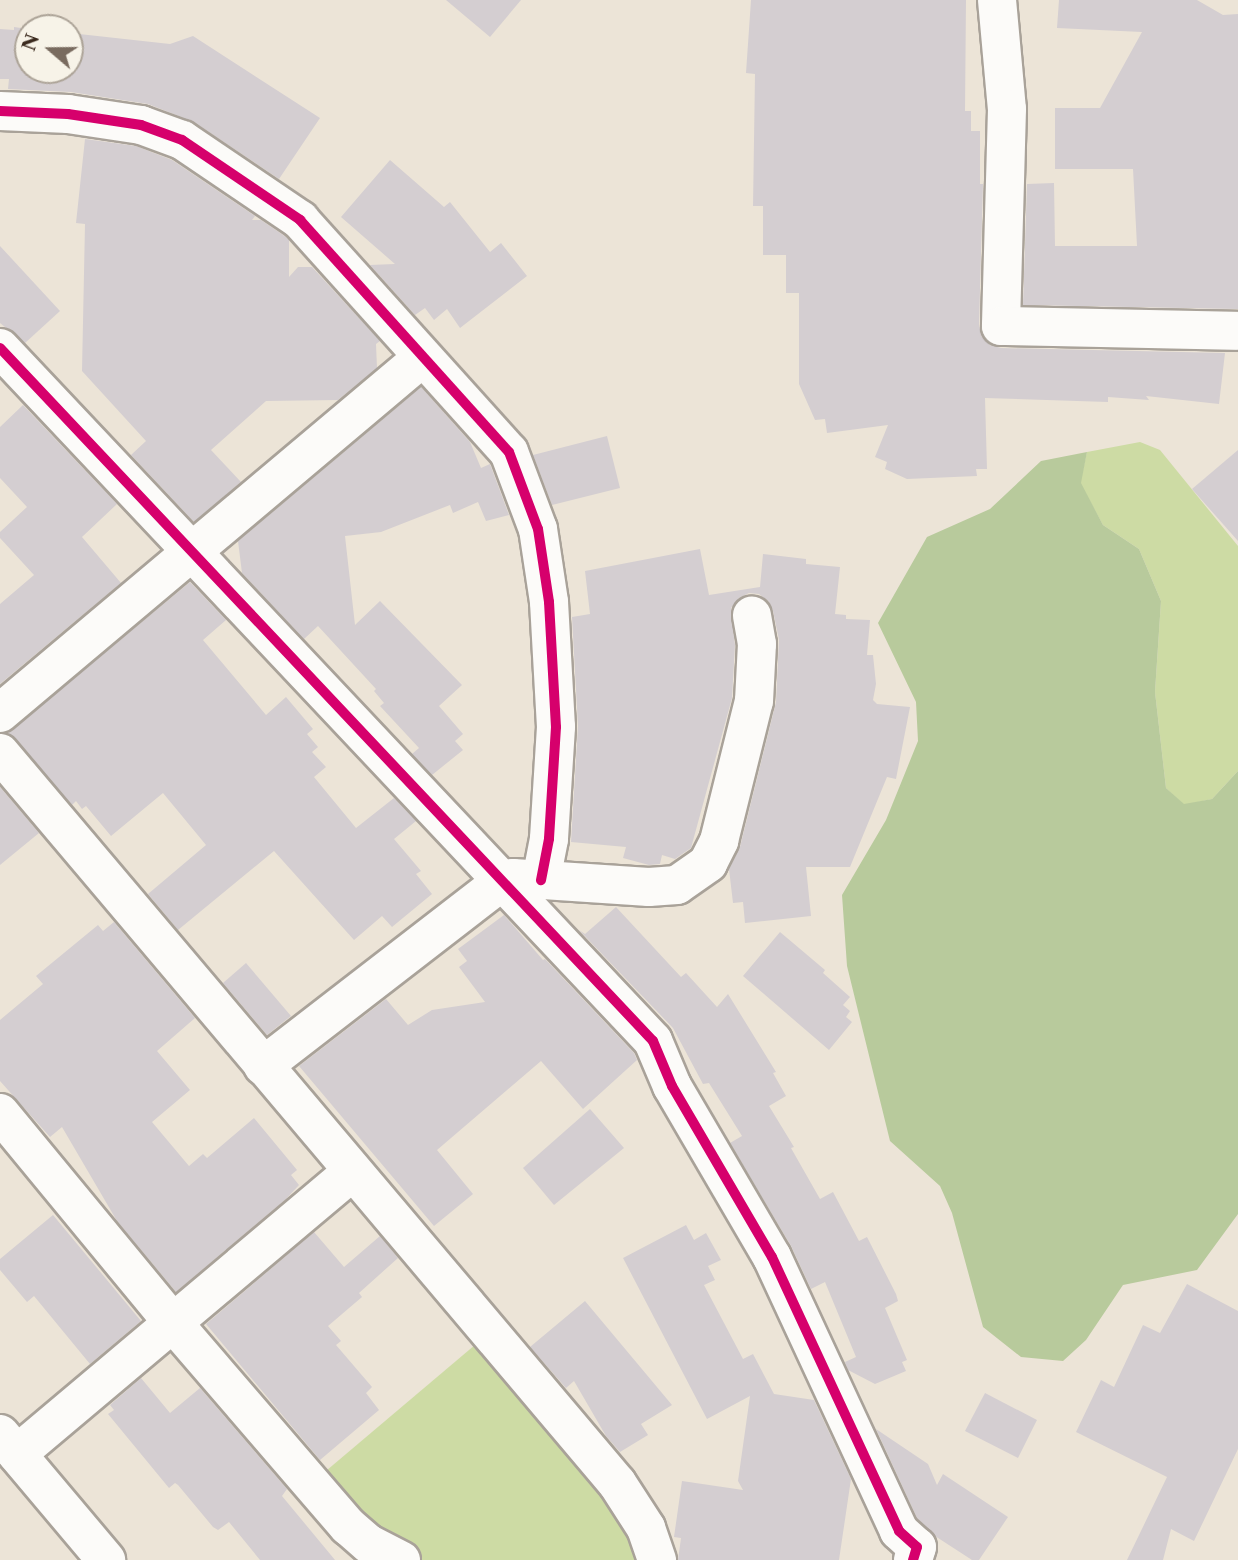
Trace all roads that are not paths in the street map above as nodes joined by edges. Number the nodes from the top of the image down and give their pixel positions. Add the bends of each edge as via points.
1 (997, 0) edge
2 (0, 111) edge
3 (1237, 331) edge
4 (0, 348) edge
5 (422, 358) junction
6 (192, 551) junction
7 (752, 615) dead end
8 (0, 713) edge
9 (0, 753) edge
10 (541, 880) junction
11 (500, 883) junction
12 (263, 1066) junction
13 (0, 1112) edge
14 (352, 1172) junction
15 (174, 1324) junction
16 (8, 1444) edge
17 (923, 1556) edge
18 (106, 1560) edge
19 (401, 1560) edge
20 (657, 1560) edge

1 - 3 street via 1007,109 1001,326
2 - 5 street via 68,114 141,125 182,140 300,220
4 - 6 street
5 - 6 street
5 - 10 street via 509,452 538,529 549,603 556,727 549,839
6 - 8 street
6 - 11 street
7 - 10 street via 757,644 754,701 719,841 708,863 677,885
9 - 12 street
10 - 11 street via 513,878
11 - 12 street
11 - 17 street via 653,1041 672,1086 772,1257 899,1531
12 - 14 street
13 - 15 street
14 - 15 street
14 - 20 street via 617,1483 646,1528
15 - 16 street
15 - 19 street via 348,1526 369,1544
16 - 18 street

